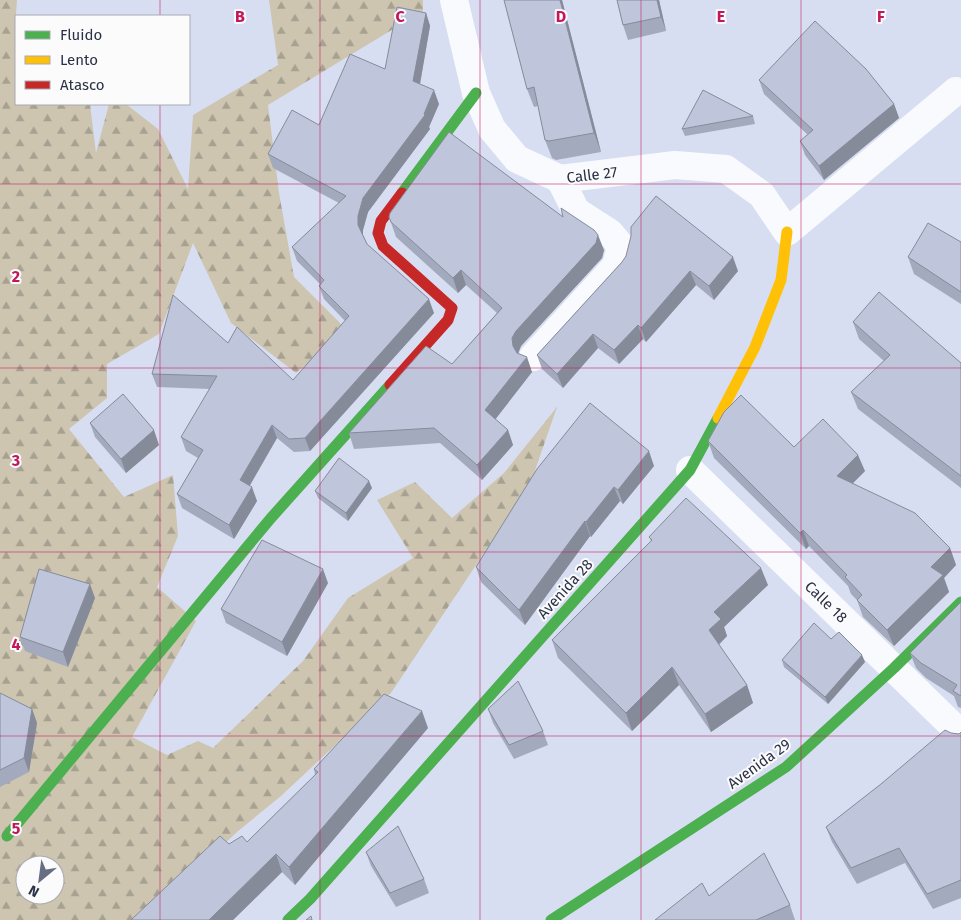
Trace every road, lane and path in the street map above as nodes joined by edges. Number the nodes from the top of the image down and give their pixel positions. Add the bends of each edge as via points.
1 (454, 0) edge
2 (956, 91) dead end
3 (476, 93) junction
4 (560, 179) junction
5 (787, 232) junction
6 (532, 357) dead end
7 (690, 470) junction
8 (961, 602) edge
9 (894, 668) junction
10 (961, 734) edge
11 (7, 836) dead end
12 (288, 920) edge
13 (551, 920) edge

1 - 3 street, Calle 27
2 - 5 street
3 - 4 street, Calle 27 via 492,129 518,159
3 - 11 street via 381,221 378,233 383,246 452,308 448,320 271,518
4 - 5 street, Calle 27 via 675,165 726,169 762,195
4 - 6 street via 576,210 610,233 621,246 616,266
5 - 7 street, Avenida 28 via 781,280 755,347
7 - 9 street, Calle 18
7 - 12 street, Avenida 28 via 317,892
8 - 9 street, Avenida 29
9 - 10 street, Calle 18
9 - 13 street, Avenida 29 via 786,767

